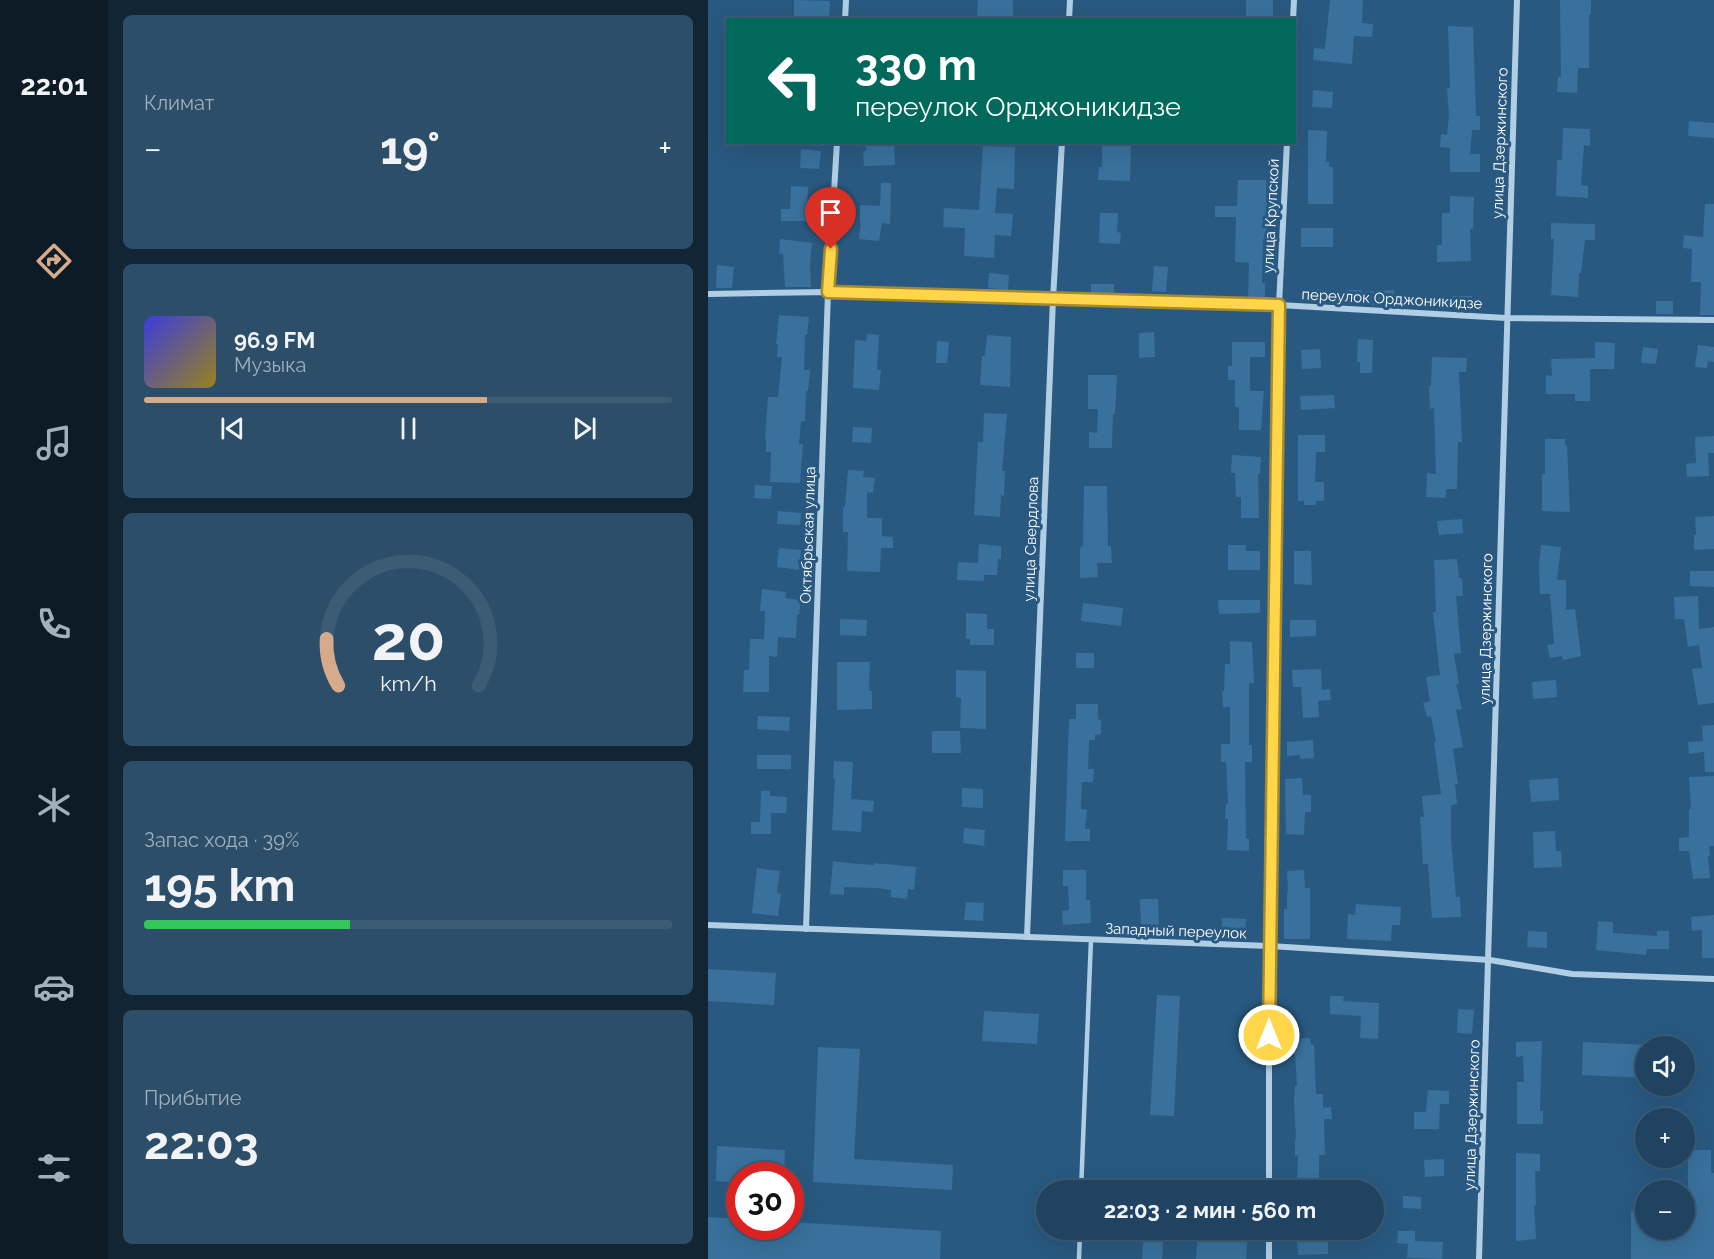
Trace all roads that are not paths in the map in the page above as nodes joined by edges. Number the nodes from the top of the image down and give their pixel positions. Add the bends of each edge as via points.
1 (846, 0) edge
2 (1070, 0) edge
3 (1294, 0) edge
4 (1517, 0) edge
5 (844, 18) edge
6 (1069, 18) edge
7 (1293, 18) edge
8 (837, 144) edge
9 (1062, 144) edge
10 (1287, 144) edge
11 (828, 292) junction
12 (708, 294) edge
13 (1053, 298) junction
14 (1279, 305) junction
15 (1506, 318) junction
16 (1714, 320) edge
17 (708, 925) edge
18 (806, 929) junction
19 (1027, 937) junction
20 (1091, 939) junction
21 (1269, 946) junction
22 (1490, 960) junction
23 (1714, 979) edge
24 (1081, 1180) edge
25 (1269, 1180) edge
26 (1079, 1240) edge
27 (1269, 1240) edge
28 (1078, 1259) edge
29 (1269, 1259) edge
30 (1479, 1259) edge

1 - 5 street
2 - 6 street
3 - 7 street
4 - 15 street, улица Дзержинского
8 - 11 street, Октябрьская улица
9 - 13 street, улица Свердлова
10 - 14 street, улица Крупской
11 - 12 street, переулок Орджоникидзе
11 - 13 street, переулок Орджоникидзе
11 - 18 street, Октябрьская улица
13 - 14 street, переулок Орджоникидзе
13 - 19 street, улица Свердлова
14 - 15 street, переулок Орджоникидзе
14 - 21 street, улица Крупской
15 - 16 street, переулок Орджоникидзе
15 - 22 street, улица Дзержинского
17 - 18 street, Западный переулок
18 - 19 street, Западный переулок
19 - 20 street, Западный переулок
20 - 21 street, Западный переулок
20 - 24 lane
21 - 22 street, Западный переулок
21 - 25 street, улица Крупской
22 - 23 street, Западный переулок via 1572,974
22 - 30 street, улица Дзержинского
26 - 28 lane
27 - 29 street

